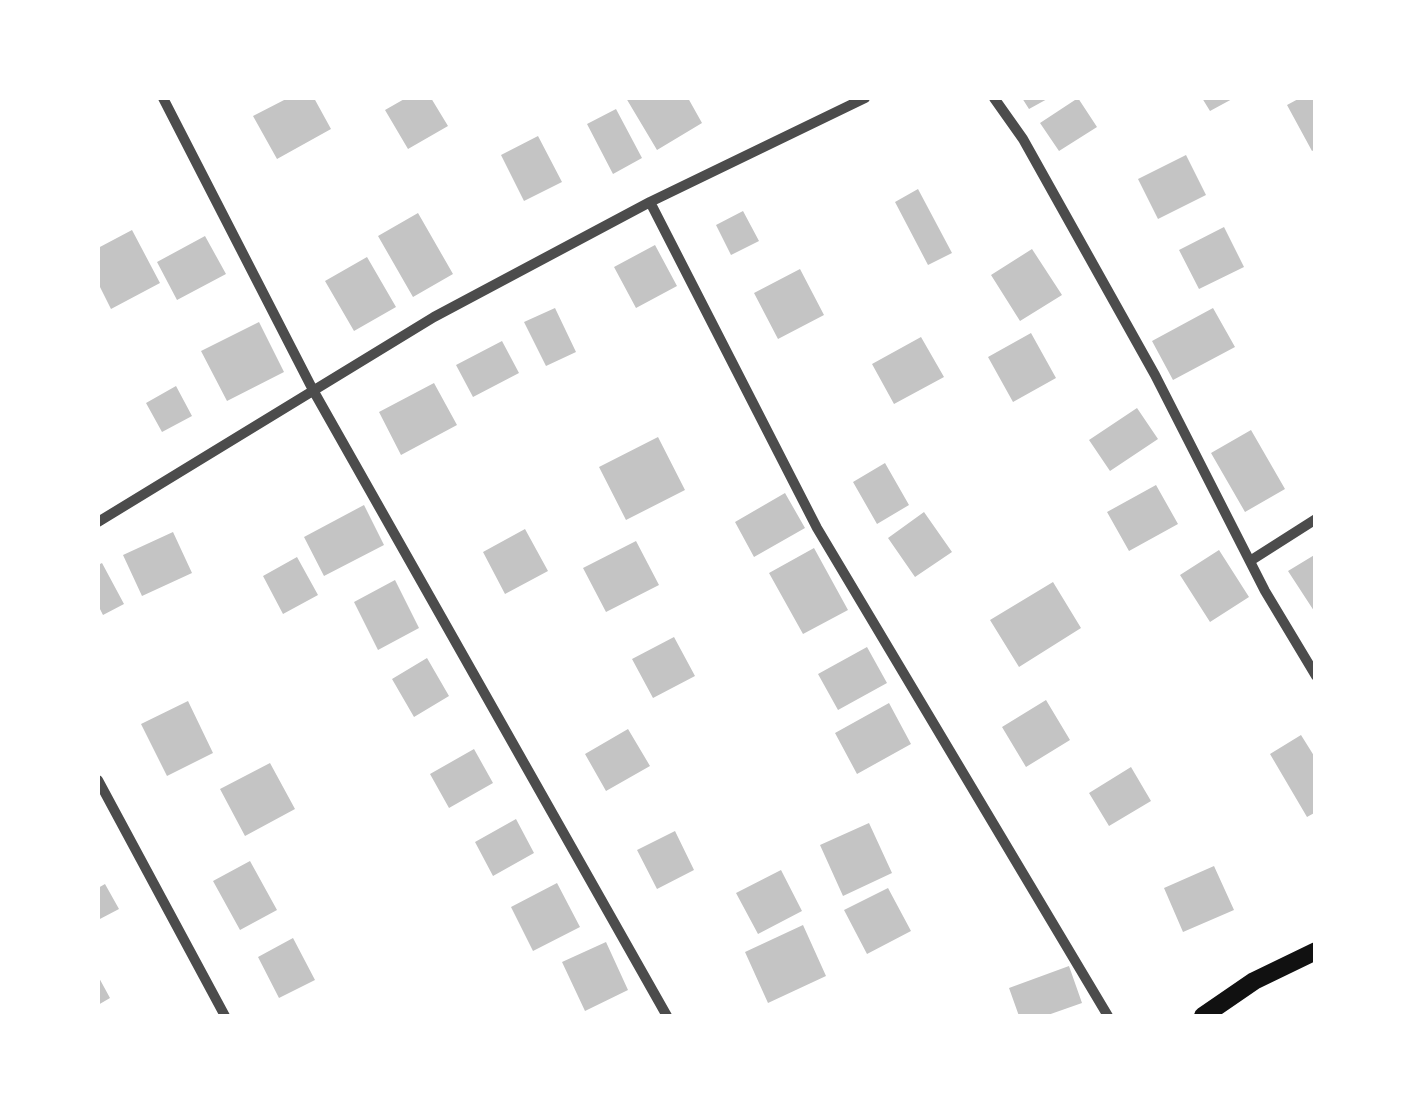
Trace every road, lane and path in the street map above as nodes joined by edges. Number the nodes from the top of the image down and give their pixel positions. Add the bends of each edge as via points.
1 (163, 98) edge
2 (865, 98) edge
3 (994, 98) edge
4 (650, 202) junction
5 (313, 390) junction
6 (1316, 519) edge
7 (98, 522) edge
8 (1250, 562) junction
9 (1316, 676) edge
10 (98, 780) edge
11 (1316, 951) edge
12 (225, 1016) edge
13 (667, 1016) edge
14 (1108, 1016) edge
15 (1204, 1016) edge

1 - 5 street
2 - 4 street
3 - 8 street via 1155,374
4 - 5 street
4 - 14 street via 817,528
5 - 7 street
5 - 13 street
6 - 8 street
8 - 9 street
10 - 12 street
11 - 15 main road via 1254,981

